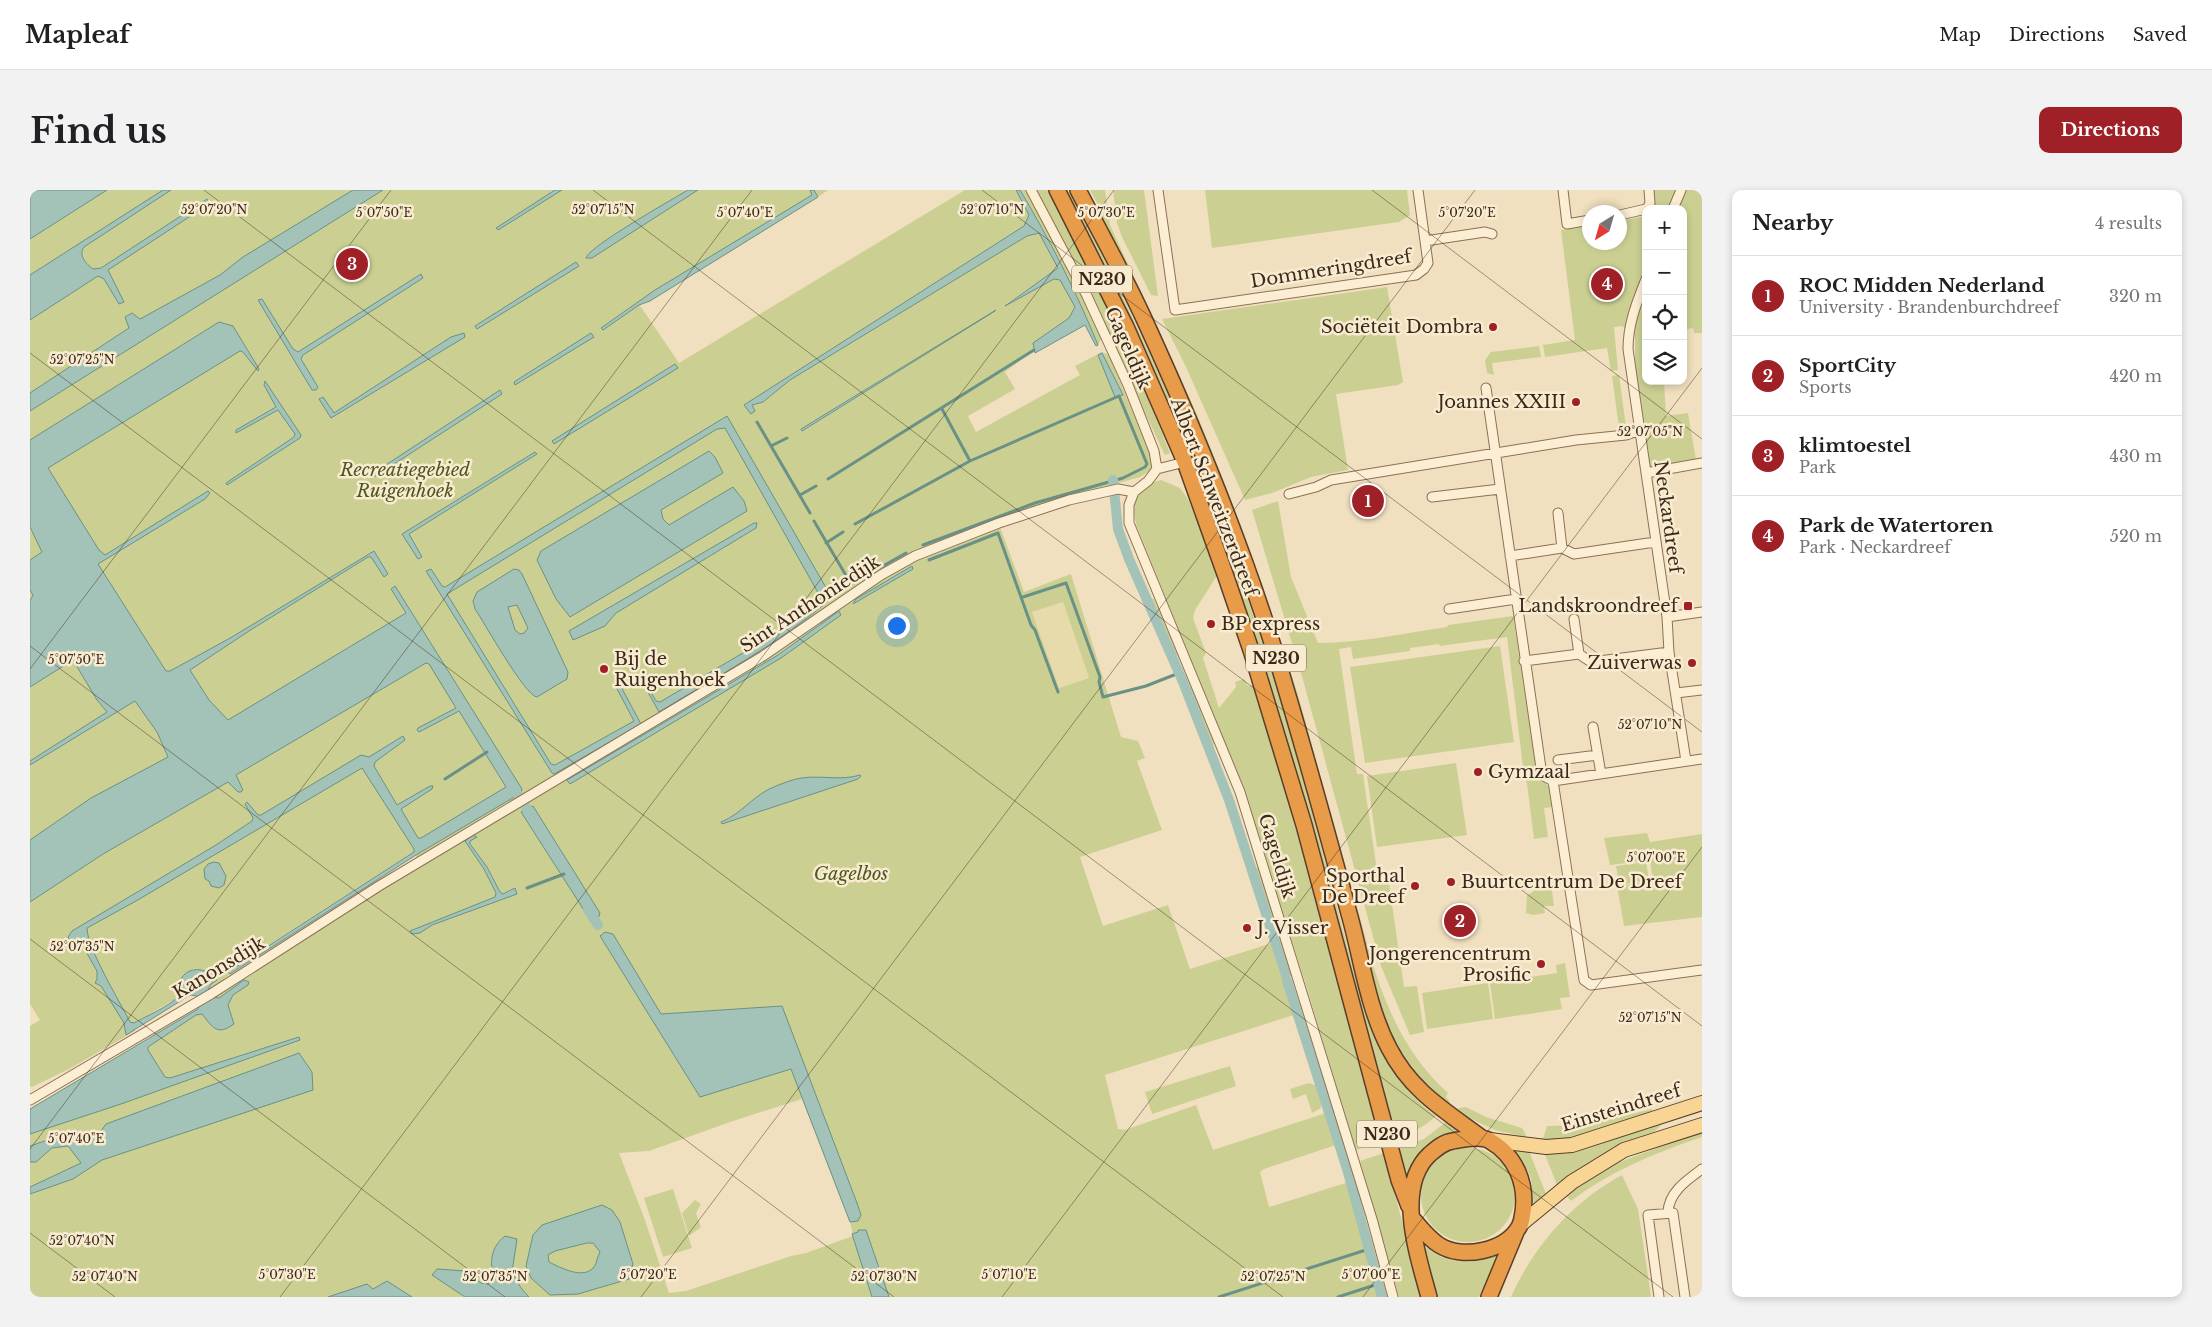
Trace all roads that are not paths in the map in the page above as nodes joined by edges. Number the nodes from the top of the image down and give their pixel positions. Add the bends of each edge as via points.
1 (1031, 190) edge
2 (1057, 190) edge
3 (1078, 190) edge
4 (1158, 190) edge
5 (1418, 190) edge
6 (1563, 190) edge
7 (1649, 190) edge
8 (1681, 190) edge
9 (1649, 205) edge
10 (1675, 205) edge
11 (1642, 210) edge
12 (1627, 214) edge
13 (1582, 221) edge
14 (1492, 234) dead end
15 (1425, 241) junction
16 (1642, 290) edge
17 (1486, 388) dead end
18 (1640, 430) junction
19 (1494, 453) junction
20 (1185, 462) junction
21 (1702, 464) edge
22 (1157, 469) junction
23 (1646, 473) junction
24 (1500, 489) junction
25 (1134, 492) junction
26 (1289, 494) dead end
27 (1432, 497) dead end
28 (1558, 512) dead end
29 (1655, 542) junction
30 (1562, 548) junction
31 (1510, 556) junction
32 (1516, 600) junction
33 (1449, 609) dead end
34 (1702, 612) edge
35 (1667, 616) junction
36 (1574, 619) dead end
37 (1669, 652) junction
38 (1579, 654) junction
39 (1524, 661) junction
40 (1702, 690) edge
41 (1676, 694) junction
42 (1593, 727) dead end
43 (1598, 755) junction
44 (1702, 758) edge
45 (1558, 760) dead end
46 (1686, 761) junction
47 (1601, 774) junction
48 (1553, 781) junction
49 (422, 861) joint
50 (1702, 970) edge
51 (30, 1100) edge
52 (1702, 1103) edge
53 (1702, 1125) edge
54 (1486, 1139) junction
55 (1702, 1168) edge
56 (1410, 1212) junction
57 (1668, 1212) junction
58 (1518, 1228) junction
59 (1393, 1297) edge
60 (1429, 1297) edge
61 (1489, 1297) edge
62 (1659, 1297) edge
63 (1685, 1297) edge

1 - 22 street, Gageldijk via 1110,344 1154,451
2 - 20 highway, Albert Schweitzerdreef / N230 via 1126,327
3 - 54 highway, Albert Schweitzerdreef / N230 via 1144,319 1239,549 1274,648 1380,1029 1400,1066 1421,1093
4 - 15 street, Dommeringdreef via 1175,310 1416,275 1428,263
5 - 15 street
6 - 13 street via 1567,224
7 - 9 street
8 - 10 street
11 - 12 street
14 - 15 street, Dommeringdreef via 1485,232
16 - 18 street, Neckardreef via 1628,335
17 - 19 street
18 - 19 street via 1626,435
18 - 23 street, Neckardreef
19 - 24 street
19 - 26 street via 1331,480
20 - 22 street
20 - 56 highway, Albert Schweitzerdreef / N230 via 1251,650 1304,825
21 - 23 street
22 - 25 street
23 - 29 street, Neckardreef
24 - 27 street
24 - 31 street
25 - 49 street, Sint Anthoniedijk via 1118,489 1070,500 915,556 881,575 762,656
25 - 59 street, Gageldijk via 1129,505 1129,523 1240,792 1372,1218
28 - 30 street
29 - 30 street via 1574,554
29 - 35 street, Neckardreef
30 - 31 street
31 - 32 street
32 - 33 street
32 - 39 street
34 - 35 street
35 - 37 street, Neckardreef
36 - 38 street
37 - 38 street via 1591,662
37 - 41 street, Neckardreef
38 - 39 street
39 - 48 street via 1542,775
40 - 41 street
41 - 46 street, Neckardreef
42 - 43 street
43 - 45 street
43 - 47 street
44 - 46 street
46 - 47 street
47 - 48 street
48 - 50 street via 1584,980 1590,985
49 - 51 street, Kanonsdijk via 211,994
52 - 54 main road, Einsteindreef via 1572,1145 1546,1146
53 - 58 main road via 1624,1150 1572,1182
54 - 56 highway, N230 via 1449,1142 1427,1157 1415,1174
54 - 58 highway, N230 via 1509,1157 1518,1171 1524,1194
55 - 57 street via 1670,1199
56 - 58 highway, N230 via 1427,1235 1453,1251 1467,1253 1489,1249
56 - 60 highway, N230
57 - 62 street via 1648,1216
57 - 63 street via 1673,1213
58 - 61 highway, N230

